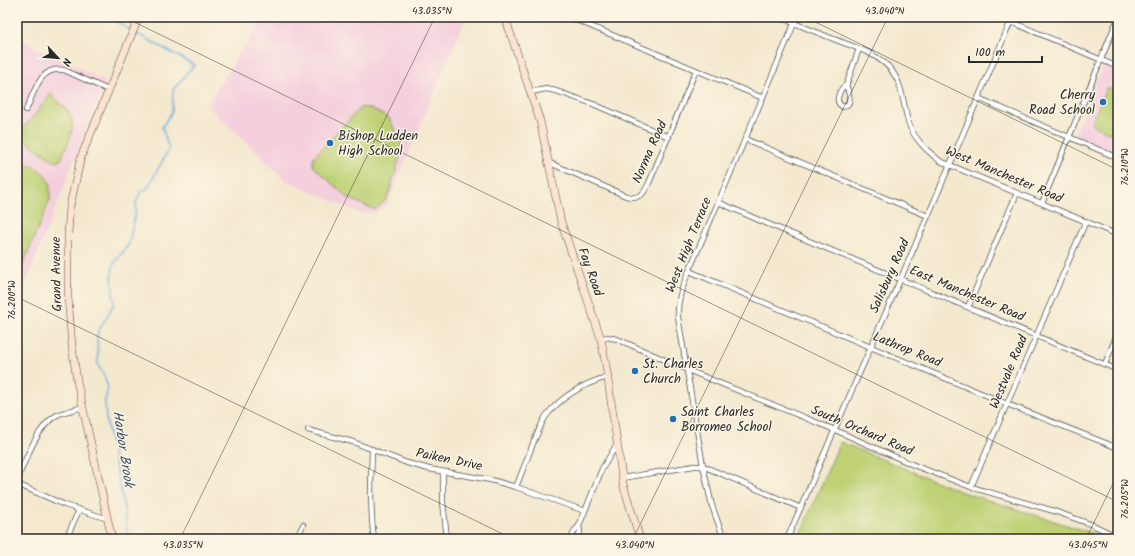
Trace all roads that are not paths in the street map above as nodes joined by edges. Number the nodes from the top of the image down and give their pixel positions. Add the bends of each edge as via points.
1 (139, 17) edge
2 (504, 17) edge
3 (569, 17) edge
4 (779, 17) edge
5 (797, 17) edge
6 (1000, 17) edge
7 (1118, 18) edge
8 (1011, 21) junction
9 (794, 23) junction
10 (859, 49) junction
11 (1101, 59) junction
12 (1118, 67) edge
13 (696, 70) junction
14 (846, 86) dead end
15 (108, 90) junction
16 (531, 92) junction
17 (763, 98) junction
18 (978, 98) junction
19 (26, 110) dead end
20 (669, 137) junction
21 (1070, 137) junction
22 (746, 139) junction
23 (1118, 158) edge
24 (550, 163) junction
25 (950, 166) junction
26 (1017, 193) junction
27 (718, 202) junction
28 (1042, 203) junction
29 (928, 216) junction
30 (1086, 221) junction
31 (1118, 234) edge
32 (689, 271) junction
33 (901, 278) junction
34 (968, 307) junction
35 (1118, 332) edge
36 (1036, 335) junction
37 (601, 339) junction
38 (871, 347) junction
39 (1105, 364) junction
40 (686, 369) junction
41 (1118, 370) edge
42 (607, 377) junction
43 (1007, 404) junction
44 (83, 407) junction
45 (308, 430) dead end
46 (835, 430) junction
47 (617, 444) junction
48 (1118, 448) edge
49 (372, 449) junction
50 (703, 466) junction
51 (443, 472) junction
52 (622, 478) junction
53 (17, 480) edge
54 (17, 484) edge
55 (516, 487) junction
56 (971, 487) junction
57 (801, 508) junction
58 (79, 510) junction
59 (585, 511) junction
60 (108, 519) junction
61 (303, 525) dead end
62 (579, 526) junction
63 (1118, 537) edge
64 (66, 539) edge
65 (112, 539) edge
66 (296, 539) edge
67 (374, 539) edge
68 (448, 539) edge
69 (571, 539) edge
70 (577, 539) edge
71 (640, 539) edge
72 (724, 539) edge
73 (787, 539) edge

1 - 15 street, Grand Avenue
2 - 16 street, Fay Road
3 - 13 street
4 - 9 street, West Manchester Road
5 - 9 street, West High Terrace
6 - 8 street
7 - 11 street
8 - 11 street
8 - 18 street, Salisbury Road
9 - 10 street, West Manchester Road
9 - 17 street, West High Terrace
10 - 14 street
10 - 25 street, West Manchester Road via 891,70 901,91 913,134 928,153
11 - 12 street
11 - 21 street
13 - 17 street
13 - 20 street, Norma Road
15 - 19 street via 56,68 46,72 39,81
15 - 44 street, Grand Avenue via 81,157 70,206 70,331
16 - 20 street via 546,89 556,91
16 - 24 street, Fay Road
17 - 22 street, West High Terrace
18 - 21 street
18 - 25 street, Salisbury Road
20 - 24 street, Norma Road via 645,192 635,198
21 - 23 street
21 - 28 street
22 - 27 street, West High Terrace
22 - 29 street
24 - 37 street, Fay Road via 561,222
25 - 26 street, West Manchester Road
25 - 29 street, Salisbury Road
26 - 28 street, West Manchester Road
26 - 34 street
27 - 32 street, West High Terrace
27 - 33 street, East Manchester Road
28 - 30 street, West Manchester Road
29 - 33 street, Salisbury Road
30 - 31 street, West Manchester Road
30 - 36 street, Westvale Road
32 - 38 street, Lathrop Road
32 - 40 street, West High Terrace via 677,305
33 - 34 street, East Manchester Road
33 - 38 street, Salisbury Road
34 - 36 street, East Manchester Road
35 - 39 street
36 - 39 street, East Manchester Road
36 - 43 street, Westvale Road
37 - 40 street, South Orchard Road via 617,339
37 - 42 street, Fay Road
38 - 43 street, Lathrop Road
38 - 46 street, Salisbury Road
39 - 41 street, East Manchester Road
40 - 46 street, South Orchard Road
40 - 50 street, West High Terrace
42 - 47 street, Fay Road
42 - 55 street via 576,390 558,403 546,417
43 - 48 street, Lathrop Road
43 - 56 street, Westvale Road
44 - 53 street via 56,416 47,422 39,433
44 - 60 street, Grand Avenue
45 - 49 street, Paiken Drive
46 - 56 street, South Orchard Road
46 - 57 street, Salisbury Road
47 - 52 street, Fay Road
47 - 59 street via 602,469
49 - 51 street, Paiken Drive via 408,463
49 - 67 street
50 - 52 street
50 - 57 street
50 - 72 street, West High Terrace via 712,506
51 - 55 street, Paiken Drive
51 - 68 street via 443,502
52 - 71 street, Fay Road
54 - 58 street
55 - 59 street, Paiken Drive
56 - 63 street, South Orchard Road via 1093,524
57 - 73 street, Salisbury Road
58 - 60 street
58 - 64 street
59 - 62 street
60 - 65 street, Grand Avenue
61 - 66 street
62 - 69 street
62 - 70 street

